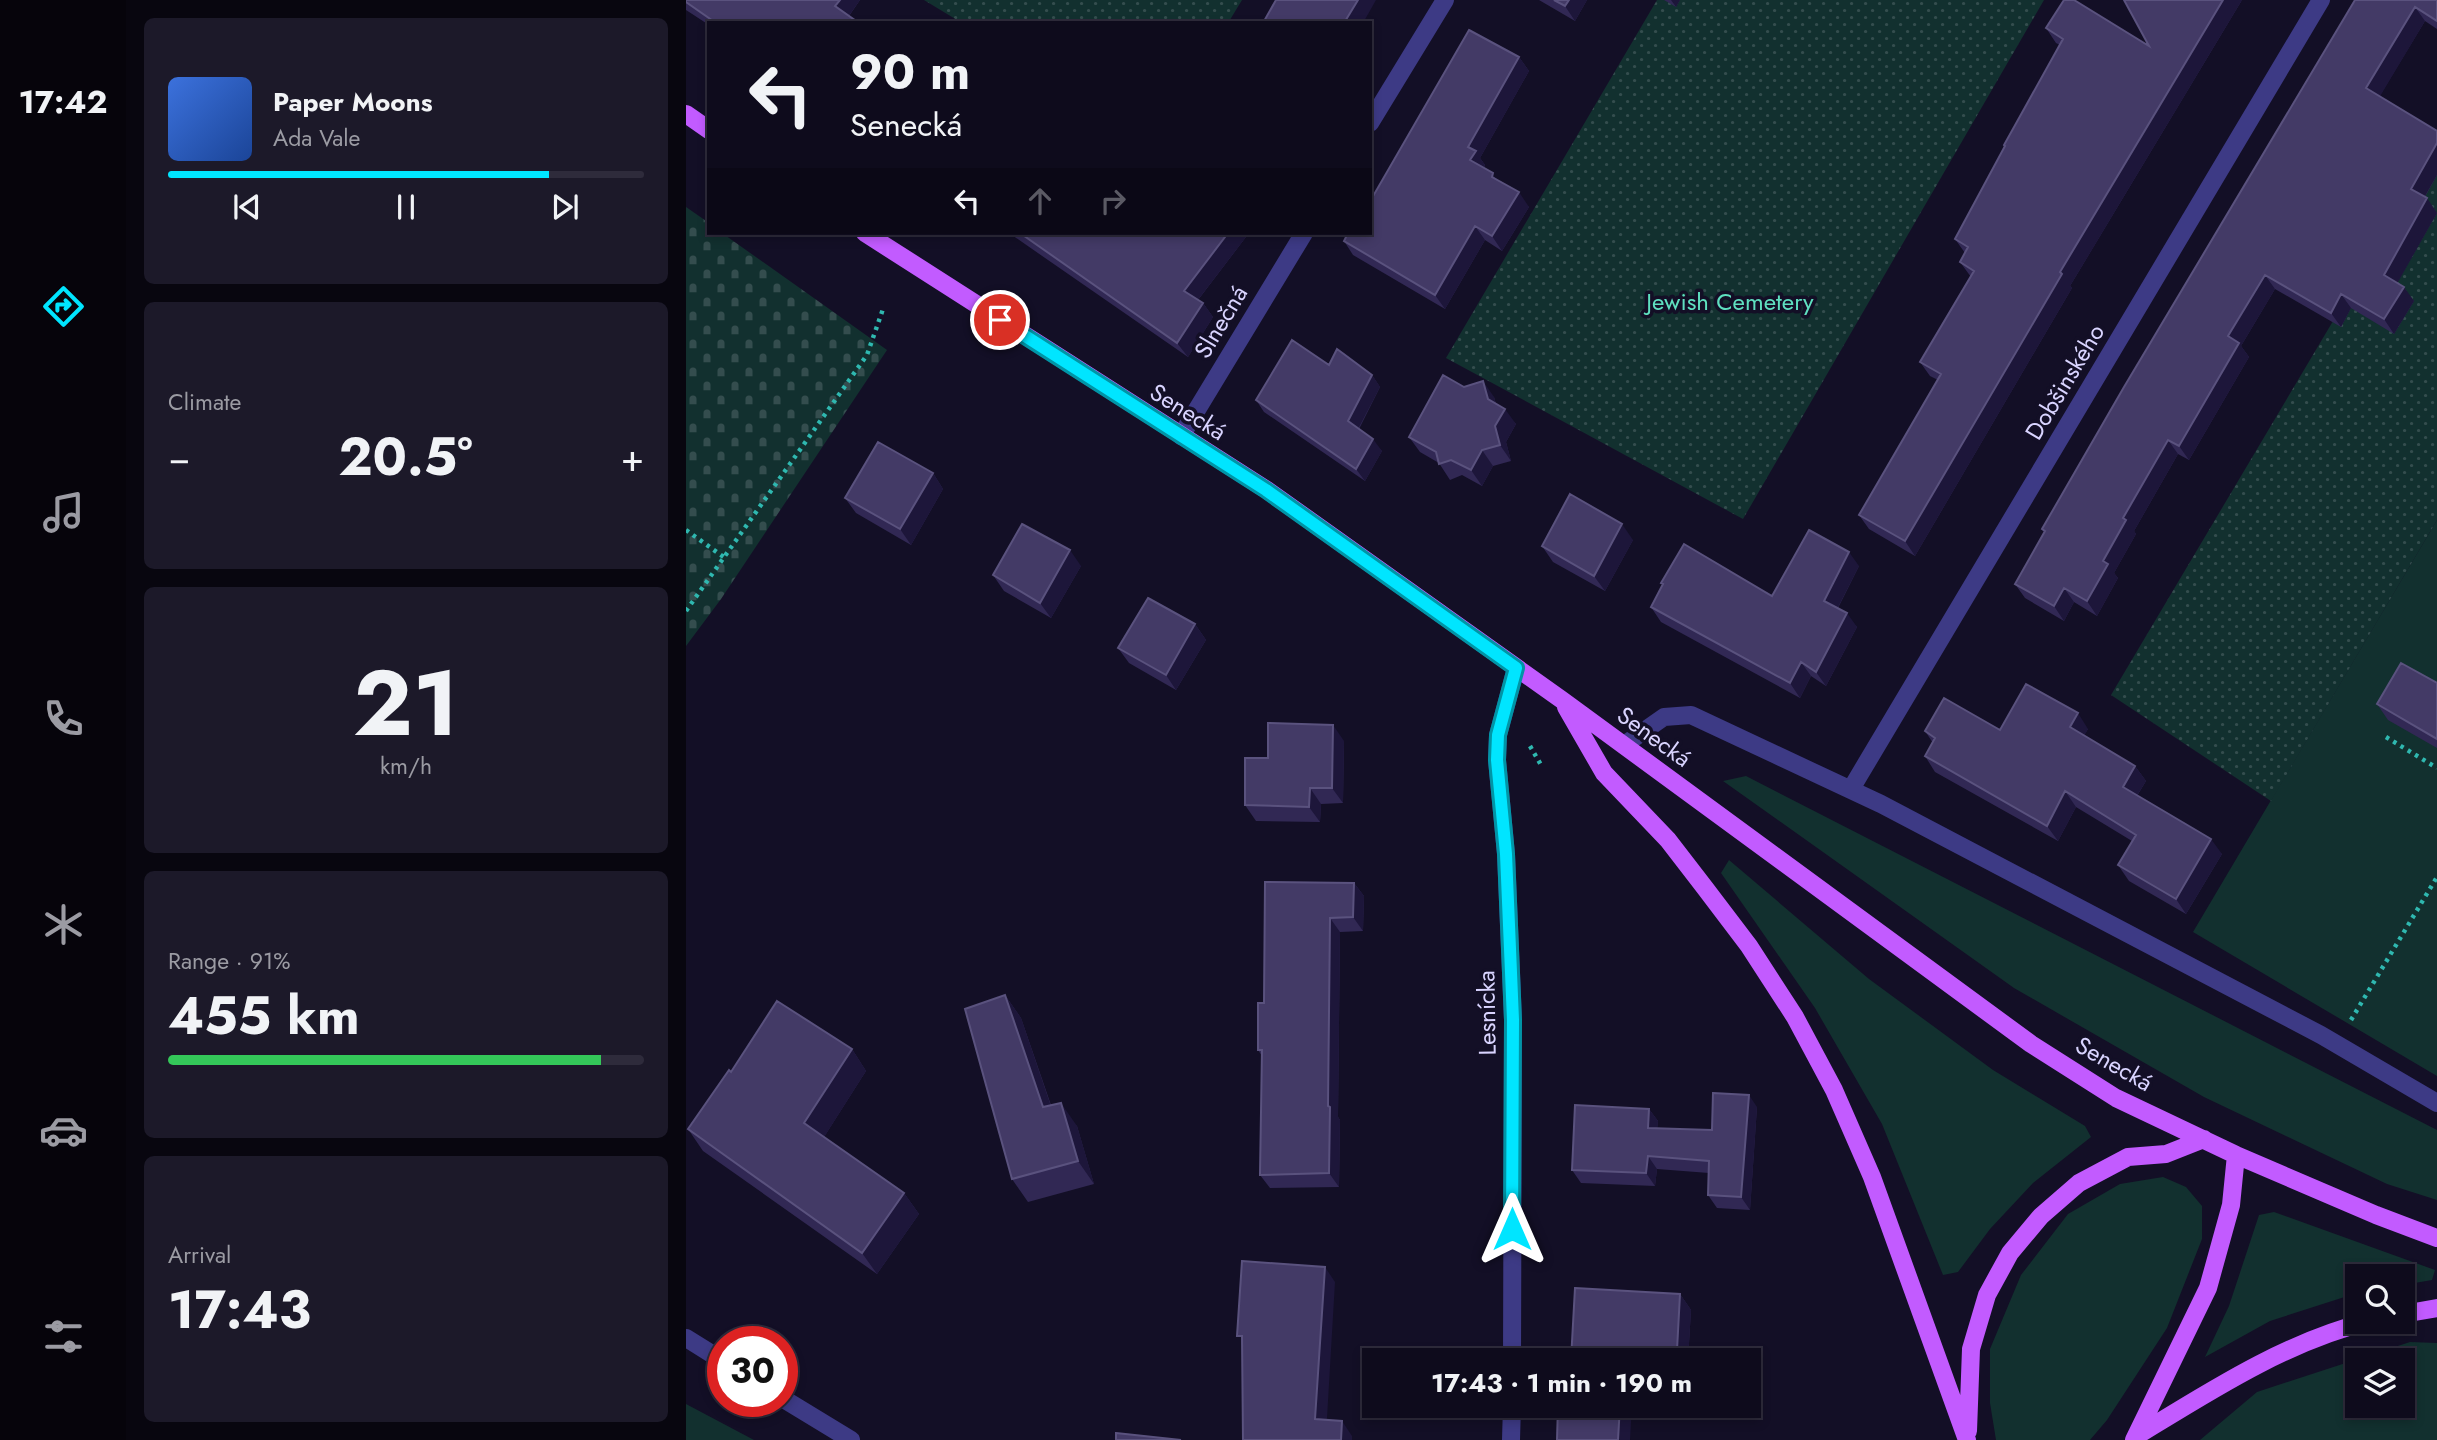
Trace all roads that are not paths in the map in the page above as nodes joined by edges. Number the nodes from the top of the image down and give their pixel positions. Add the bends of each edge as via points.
1 (1445, 0) edge
2 (2321, 0) edge
3 (686, 114) edge
4 (1372, 120) edge
5 (707, 129) edge
6 (868, 235) edge
7 (1303, 235) edge
8 (1181, 436) junction
9 (1516, 668) junction
10 (1562, 701) junction
11 (1624, 746) junction
12 (1851, 789) junction
13 (2437, 1103) edge
14 (2204, 1139) junction
15 (2236, 1155) junction
16 (2437, 1238) edge
17 (2437, 1308) edge
18 (2415, 1312) edge
19 (2345, 1330) edge
20 (686, 1338) edge
21 (1512, 1348) edge
22 (707, 1351) edge
23 (798, 1408) edge
24 (1512, 1418) edge
25 (2136, 1438) edge
26 (851, 1440) edge
27 (1511, 1440) edge
28 (1968, 1440) edge

1 - 4 street
2 - 12 street, Dobšinského
3 - 5 main road
6 - 8 main road, Senecká
7 - 8 street, Slnečná
8 - 9 main road, Senecká via 1266,490
9 - 10 main road, Senecká
9 - 21 street, Lesnícka via 1498,735 1497,760 1513,1020
10 - 11 main road, Senecká
10 - 28 main road via 1604,773 1668,840 1705,888 1749,946 1801,1029 1872,1177
11 - 12 street via 1664,717 1691,715
11 - 14 main road, Senecká via 2031,1044 2116,1098
12 - 13 street via 2337,1045
14 - 15 main road, Senecká
14 - 28 main road via 2166,1154 2127,1157 2079,1183 2041,1216 2010,1253 1987,1295 1971,1349
15 - 16 main road, Senecká
15 - 25 main road via 2231,1205 2208,1288
17 - 18 main road
19 - 25 main road via 2267,1359
20 - 22 street
23 - 26 street
24 - 27 street

